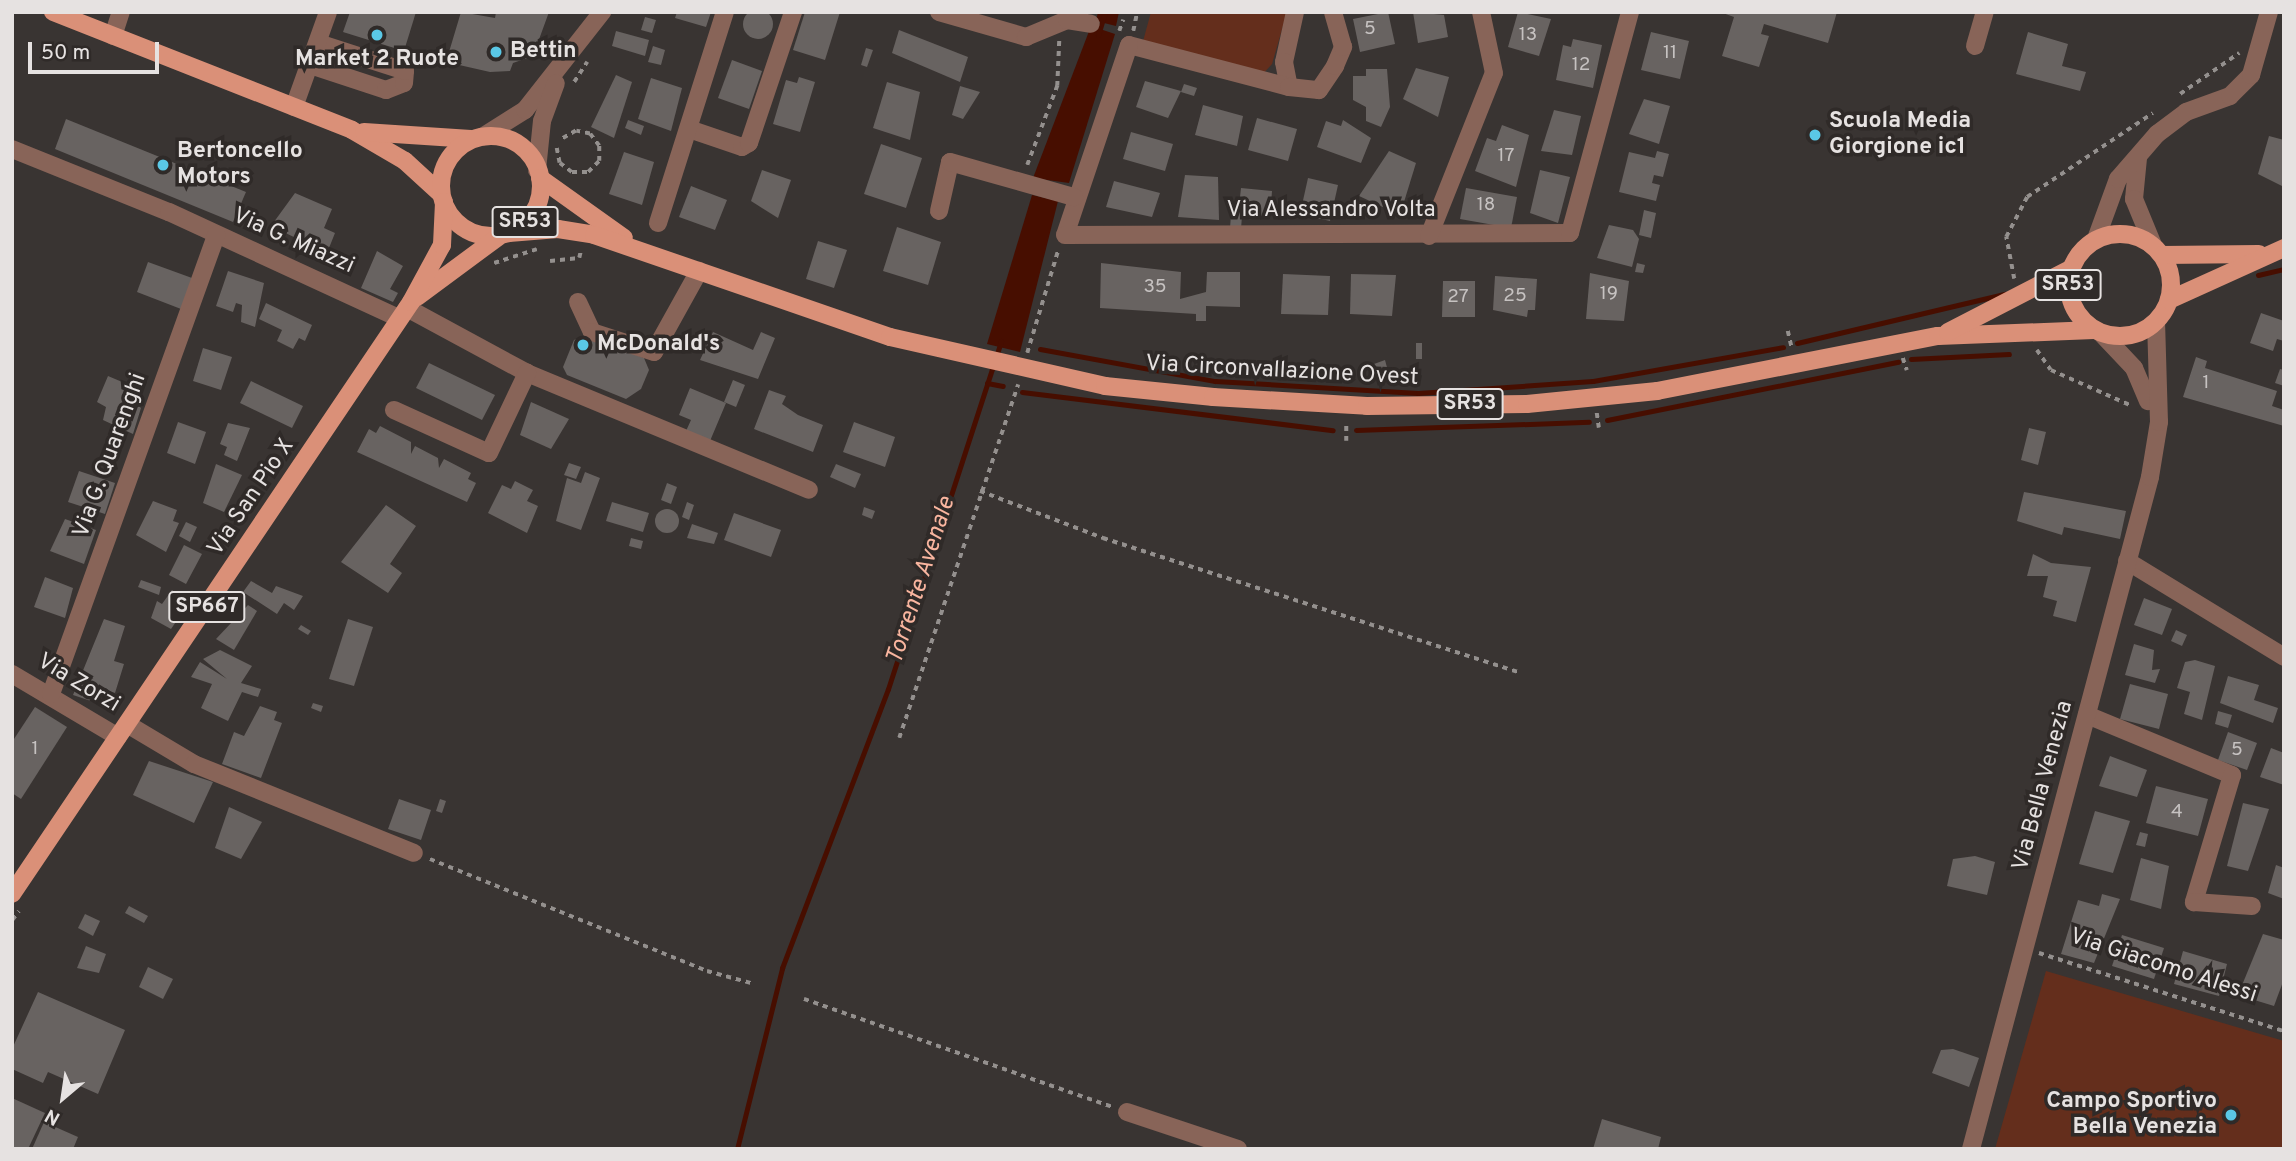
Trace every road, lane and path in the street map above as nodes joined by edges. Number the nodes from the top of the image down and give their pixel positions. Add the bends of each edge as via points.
1 (53, 12) edge
2 (121, 12) edge
3 (328, 12) edge
4 (602, 12) edge
5 (725, 12) edge
6 (793, 12) edge
7 (939, 12) edge
8 (1295, 12) edge
9 (1333, 12) edge
10 (1481, 12) edge
11 (1630, 12) edge
12 (1985, 12) edge
13 (2269, 12) edge
14 (1123, 20) dead end
15 (1091, 24) dead end
16 (1047, 30) junction
17 (113, 36) junction
18 (1124, 38) junction
19 (318, 43) junction
20 (1975, 46) dead end
21 (2243, 49) dead end
22 (594, 50) dead end
23 (310, 65) junction
24 (560, 74) junction
25 (1289, 87) junction
26 (568, 92) dead end
27 (2170, 101) dead end
28 (2164, 105) dead end
29 (293, 107) junction
30 (689, 129) junction
31 (352, 130) junction
32 (556, 130) dead end
33 (480, 138) junction
34 (562, 138) dead end
35 (12, 149) edge
36 (2138, 158) junction
37 (539, 174) junction
38 (1029, 186) junction
39 (1068, 195) junction
40 (442, 198) junction
41 (939, 211) dead end
42 (658, 223) dead end
43 (506, 234) junction
44 (216, 235) junction
45 (1065, 235) junction
46 (1429, 236) junction
47 (2096, 239) junction
48 (572, 245) dead end
49 (639, 247) junction
50 (547, 248) dead end
51 (2284, 248) edge
52 (2158, 250) junction
53 (2262, 254) junction
54 (550, 261) dead end
55 (489, 264) dead end
56 (2070, 269) junction
57 (699, 271) junction
58 (2015, 283) dead end
59 (2169, 300) junction
60 (578, 302) dead end
61 (405, 309) junction
62 (2156, 322) junction
63 (2097, 331) junction
64 (1938, 336) junction
65 (2034, 343) dead end
66 (1018, 369) junction
67 (527, 373) junction
68 (394, 410) dead end
69 (2139, 413) dead end
70 (2158, 434) junction
71 (809, 490) dead end
72 (981, 491) junction
73 (2127, 561) junction
74 (2284, 657) edge
75 (1521, 673) dead end
76 (12, 674) edge
77 (51, 694) junction
78 (2087, 715) junction
79 (122, 731) junction
80 (899, 738) dead end
81 (414, 853) joint
82 (12, 894) edge
83 (2252, 906) dead end
84 (2027, 949) junction
85 (751, 983) dead end
86 (804, 999) dead end
87 (2284, 1031) edge
88 (1127, 1112) joint
89 (1238, 1149) edge
90 (1971, 1149) edge

1 - 17 main road, SR53
2 - 17 street
3 - 19 street
4 - 24 street
5 - 30 street
6 - 30 street via 750,143 742,147
7 - 16 street via 999,34 1033,36
8 - 25 street via 1284,62
9 - 25 street via 1343,47 1335,66 1319,90
10 - 46 street via 1494,74
11 - 46 street, Via Alessandro Volta via 1570,233
12 - 20 street
13 - 36 street via 2255,65 2238,90 2178,116
14 - 18 path
15 - 16 street via 1067,20
16 - 38 path via 1062,46 1062,65
17 - 29 main road, SR53
18 - 25 street
18 - 39 street
19 - 23 street
19 - 23 street via 405,71 404,83 386,90
21 - 27 path via 2227,66
22 - 26 path
23 - 29 street
24 - 33 street via 525,110
24 - 37 street via 542,121
28 - 58 path via 2027,197 2006,242
29 - 31 main road, SR53
30 - 42 street
31 - 33 main road, SR53 via 428,141
31 - 40 main road, SR53 via 399,157
32 - 34 path via 564,167 580,173 595,167 600,149 592,135 578,131
33 - 37 main road, SR53 via 513,142
33 - 40 main road via 449,159
35 - 44 street, Via G. Miazzi
36 - 47 street via 2118,179
36 - 52 street via 2134,199
37 - 43 main road, SR53 via 535,210
37 - 49 main road, Via Circonvallazione Ovest / SR53
38 - 39 street
38 - 41 street via 950,162
39 - 45 street
40 - 43 main road, SR53 via 468,230
40 - 61 main road, Via San Pio X / SP667 via 442,245
43 - 49 main road, Via Circonvallazione Ovest / SR53 via 572,230
43 - 61 main road, Via San Pio X / SP667
44 - 61 street, Via G. Miazzi
44 - 77 street, Via G. Quarenghi
45 - 46 street, Via Alessandro Volta
45 - 66 path
47 - 52 main road, SR53 via 2119,233
47 - 56 main road, Via Circonvallazione Ovest / SR53
48 - 54 path via 582,249 579,258
49 - 57 main road, Via Circonvallazione Ovest / SR53
50 - 55 path
51 - 53 main road, SR53
52 - 53 main road, SR53
52 - 59 main road
53 - 59 main road, SR53
56 - 63 main road, SR53 via 2071,303
56 - 64 main road, Via Circonvallazione Ovest / SR53
57 - 60 street via 688,299 653,352 633,350 592,332
57 - 66 main road, Via Circonvallazione Ovest / SR53 via 842,323
59 - 62 main road
61 - 67 street, Via G. Miazzi
61 - 79 main road, Via San Pio X / SP667
62 - 63 main road, Via Circonvallazione Ovest / SR53 via 2130,335
62 - 70 street, Via Bella Venezia
63 - 64 main road, Via Circonvallazione Ovest / SR53
63 - 70 street, Via Bella Venezia via 2143,382
64 - 66 main road, Via Circonvallazione Ovest / SR53 via 1657,391 1527,404 1367,405 1213,397
65 - 69 path via 2051,370
66 - 72 path
67 - 68 street via 489,453
67 - 71 street, Via G. Miazzi
70 - 73 street, Via Bella Venezia
72 - 75 path via 1103,538
72 - 80 path
73 - 74 street
73 - 78 street, Via Bella Venezia
76 - 77 street, Via Zorzi
77 - 79 street, Via Zorzi
78 - 83 street via 2232,775 2194,902
78 - 84 street, Via Bella Venezia
79 - 81 street
79 - 82 main road, Via San Pio X / SP667
81 - 85 path via 707,971
84 - 87 path, Via Giacomo Alessi
84 - 90 street, Via Bella Venezia
86 - 88 path
88 - 89 street

